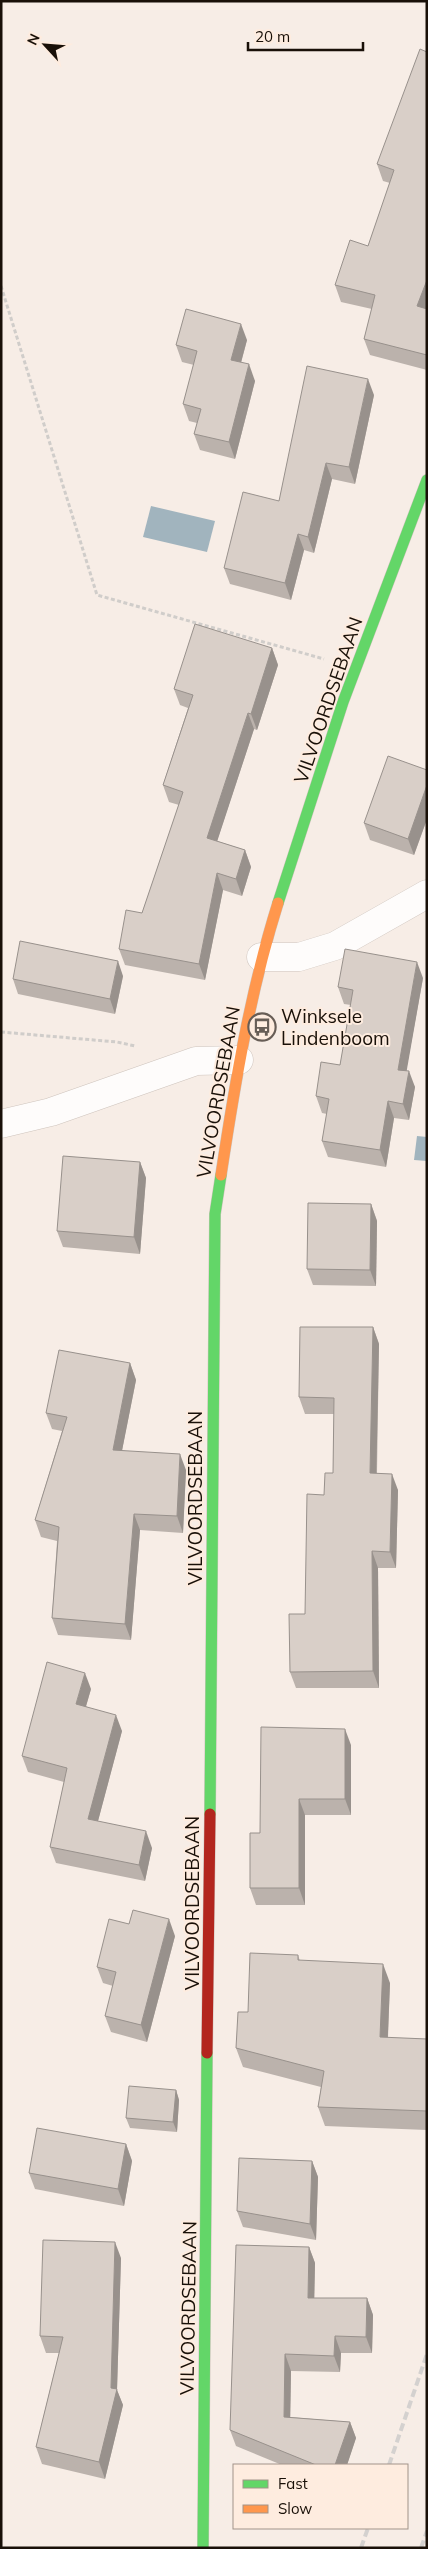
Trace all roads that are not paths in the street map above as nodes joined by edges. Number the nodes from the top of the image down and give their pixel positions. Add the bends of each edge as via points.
1 (427, 480) edge
2 (427, 894) edge
3 (261, 957) junction
4 (239, 1060) junction
5 (1, 1124) edge
6 (203, 2548) edge

1 - 3 street, VILVOORDSEBAAN via 356,667
2 - 3 street via 335,946 299,957
3 - 4 street, VILVOORDSEBAAN
4 - 5 street via 196,1061 51,1112
4 - 6 street, VILVOORDSEBAAN via 215,1214

